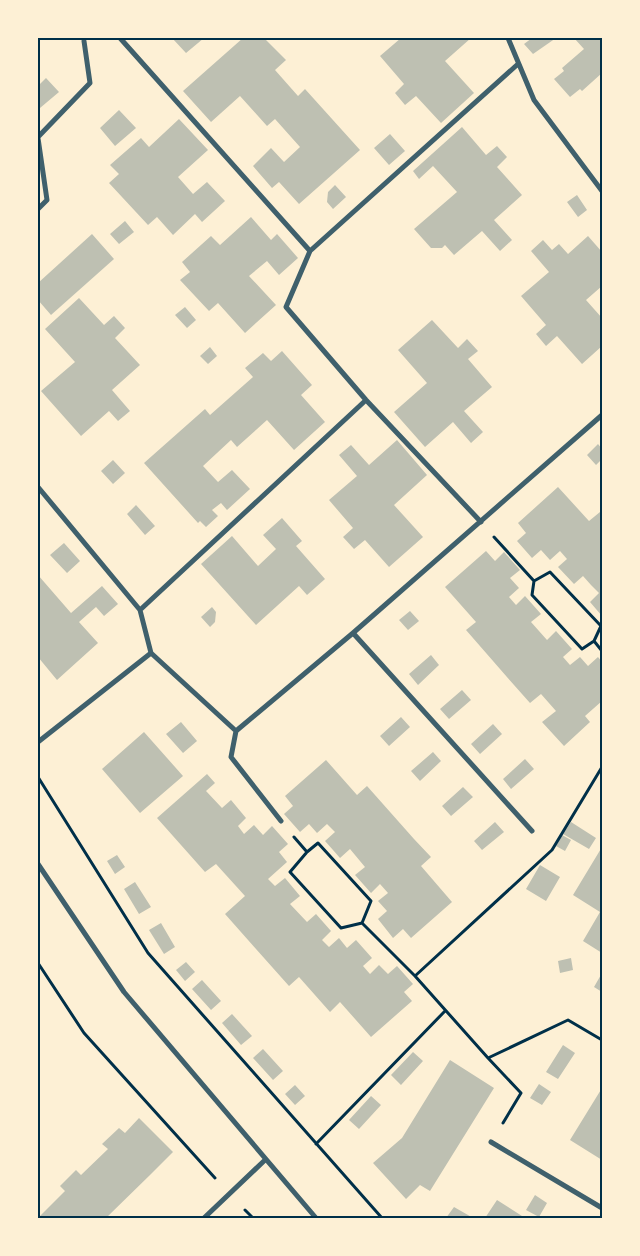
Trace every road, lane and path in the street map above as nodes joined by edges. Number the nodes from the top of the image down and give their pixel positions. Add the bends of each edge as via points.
1 (120, 38) edge
2 (508, 38) edge
3 (85, 39) edge
4 (518, 64) junction
5 (38, 137) edge
6 (602, 191) edge
7 (38, 209) edge
8 (310, 251) junction
9 (366, 400) junction
10 (602, 416) edge
11 (38, 487) edge
12 (480, 522) junction
13 (534, 581) junction
14 (140, 610) junction
15 (353, 634) junction
16 (594, 641) junction
17 (602, 650) edge
18 (151, 653) junction
19 (236, 731) junction
20 (38, 742) edge
21 (602, 767) edge
22 (38, 777) edge
23 (281, 821) joint
24 (532, 831) dead end
25 (307, 852) junction
26 (38, 864) edge
27 (362, 923) junction
28 (38, 963) edge
29 (415, 976) junction
30 (445, 1010) junction
31 (602, 1040) edge
32 (488, 1058) junction
33 (491, 1142) joint
34 (316, 1144) junction
35 (265, 1160) junction
36 (230, 1195) junction
37 (602, 1208) edge
38 (204, 1218) edge
39 (253, 1218) edge
40 (316, 1218) edge
41 (382, 1218) edge

1 - 8 street
2 - 4 street
3 - 5 street via 90,83
4 - 6 street via 534,100
4 - 8 street
5 - 7 street via 47,200
8 - 9 street via 286,307
9 - 12 street
9 - 14 street
10 - 12 street
11 - 14 street
12 - 13 path
12 - 15 street
13 - 16 path via 532,595 582,649
13 - 16 path via 550,572 601,626
14 - 18 street
15 - 19 street
15 - 24 street
16 - 17 path
18 - 19 street
18 - 20 street
19 - 23 street via 231,757
21 - 29 path via 552,850
22 - 34 path via 148,953
23 - 25 path
25 - 27 path via 318,843 371,901
25 - 27 path via 290,872 341,928
26 - 35 street via 124,992
27 - 29 path
28 - 36 path via 84,1034
29 - 30 path
30 - 32 path
30 - 34 path
31 - 32 path via 568,1020
32 - 33 path via 522,1093
33 - 37 street
34 - 41 path
35 - 36 street
35 - 40 street
36 - 38 street
36 - 39 path

